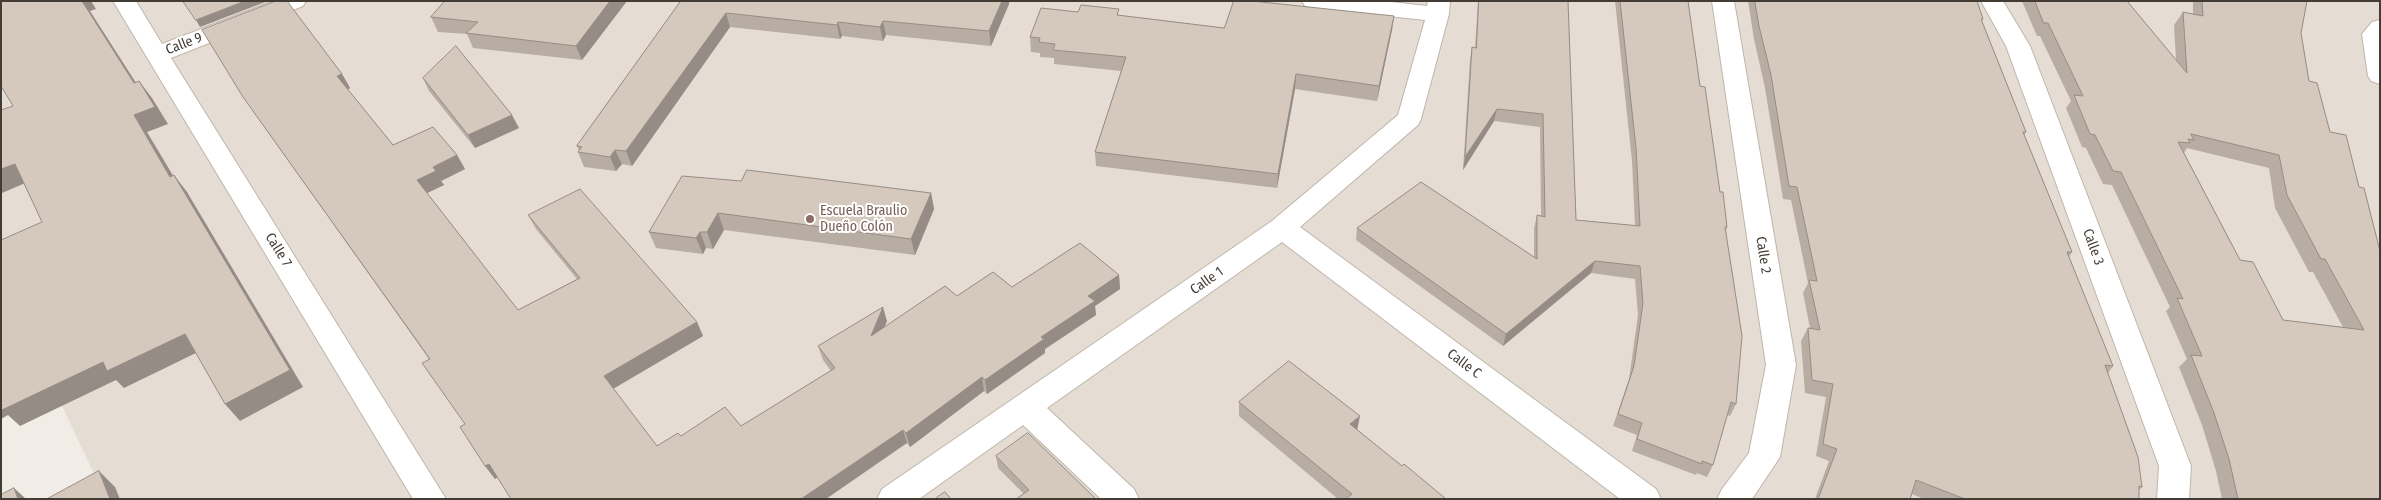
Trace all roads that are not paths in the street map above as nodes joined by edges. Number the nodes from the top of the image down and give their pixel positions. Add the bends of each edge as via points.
1 (124, 1) edge
2 (295, 1) edge
3 (1313, 1) edge
4 (1723, 1) edge
5 (1992, 1) edge
6 (1439, 8) edge
7 (2378, 32) edge
8 (158, 54) junction
9 (2380, 76) edge
10 (1282, 228) junction
11 (1025, 407) junction
12 (430, 499) edge
13 (893, 499) edge
14 (1123, 499) edge
15 (1645, 499) edge
16 (1733, 499) edge
17 (2172, 499) edge

1 - 8 street, Calle 7
2 - 8 street, Calle 9
3 - 6 street
4 - 16 street, Calle 2 via 1781,365 1764,457
5 - 17 street, Calle 3 via 2018,46 2175,466
6 - 10 street, Calle 1 via 1409,119
7 - 9 street
8 - 12 street, Calle 7
10 - 11 street, Calle 1
10 - 15 street, Calle C
11 - 13 street, Calle 1
11 - 14 street

